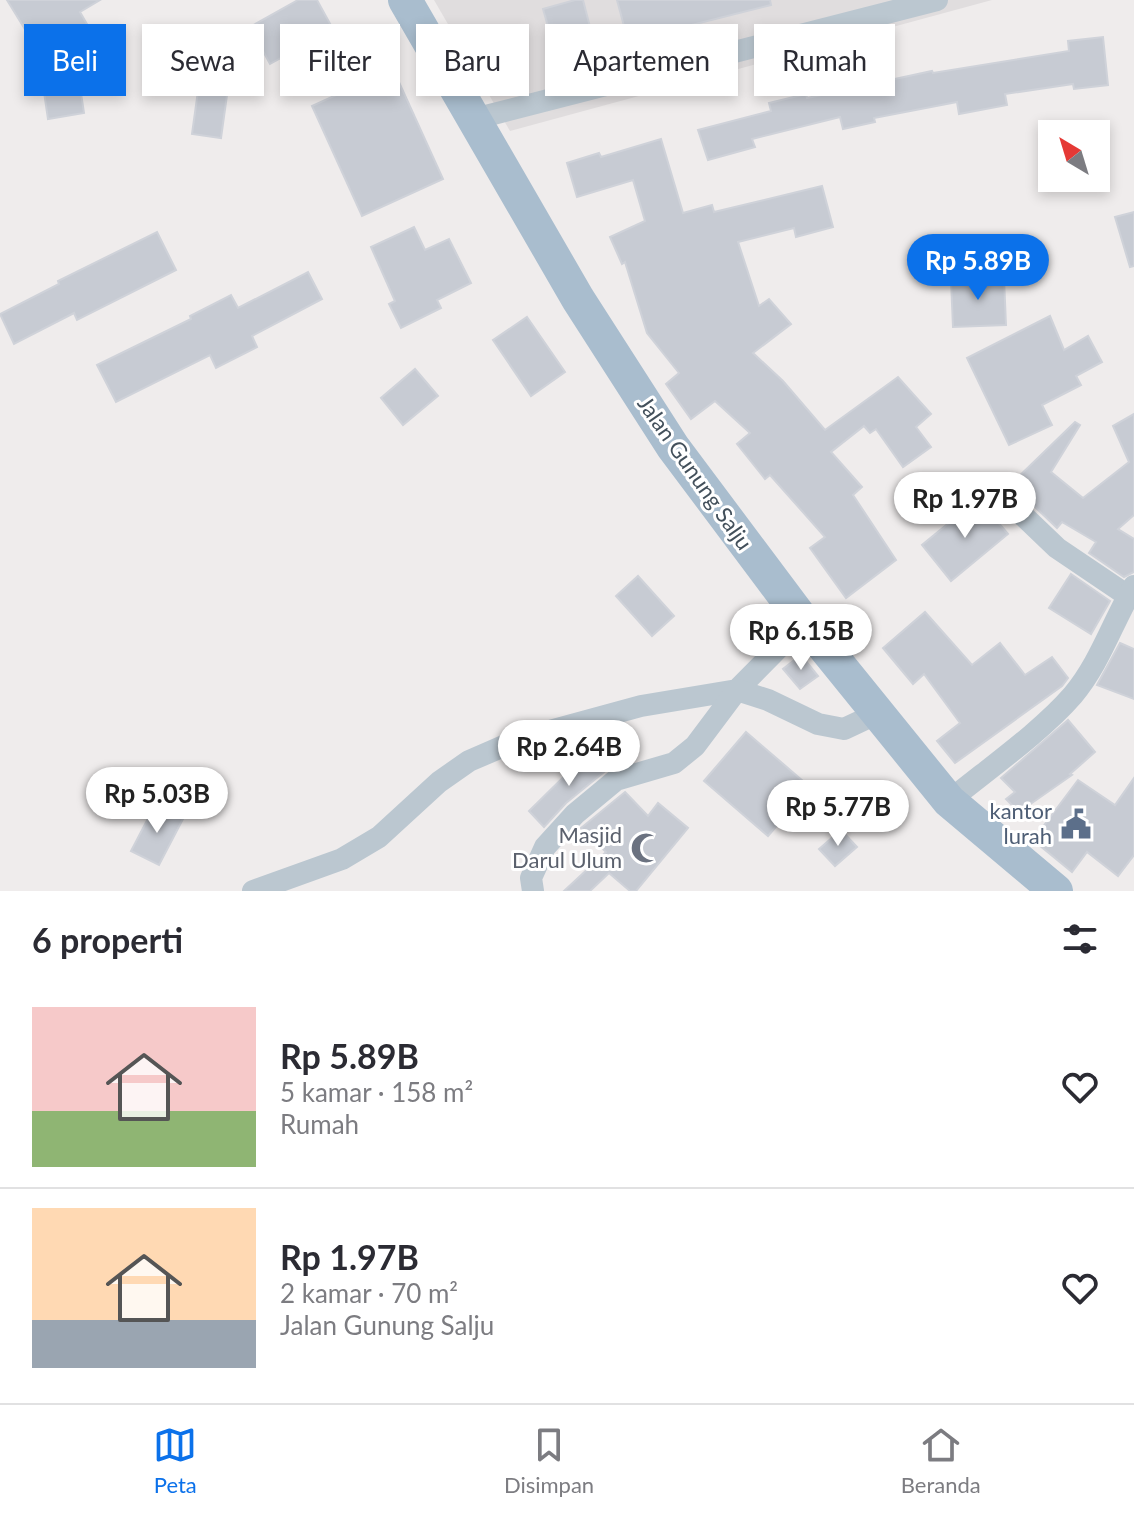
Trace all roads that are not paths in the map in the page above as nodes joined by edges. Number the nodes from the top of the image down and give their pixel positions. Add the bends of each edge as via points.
1 (405, 0) edge
2 (937, 0) edge
3 (474, 119) junction
4 (1011, 504) dead end
5 (1131, 591) edge
6 (804, 622) junction
7 (737, 690) junction
8 (878, 713) junction
9 (949, 801) junction
10 (253, 891) edge
11 (533, 891) edge
12 (1056, 891) edge

1 - 3 main road, Jalan Gunung Salju
2 - 3 street
3 - 6 main road, Jalan Gunung Salju via 578,299 673,447
4 - 5 street via 1057,548
5 - 9 street via 1074,694
6 - 7 street
6 - 8 main road, Jalan Gunung Salju
7 - 8 street via 818,724 844,729
7 - 10 street via 641,706 520,739 469,761 379,837 342,859
7 - 11 street via 695,746 674,763 616,780 575,814 545,847 531,878
8 - 9 main road, Jalan Gunung Salju
9 - 12 main road, Jalan Gunung Salju

